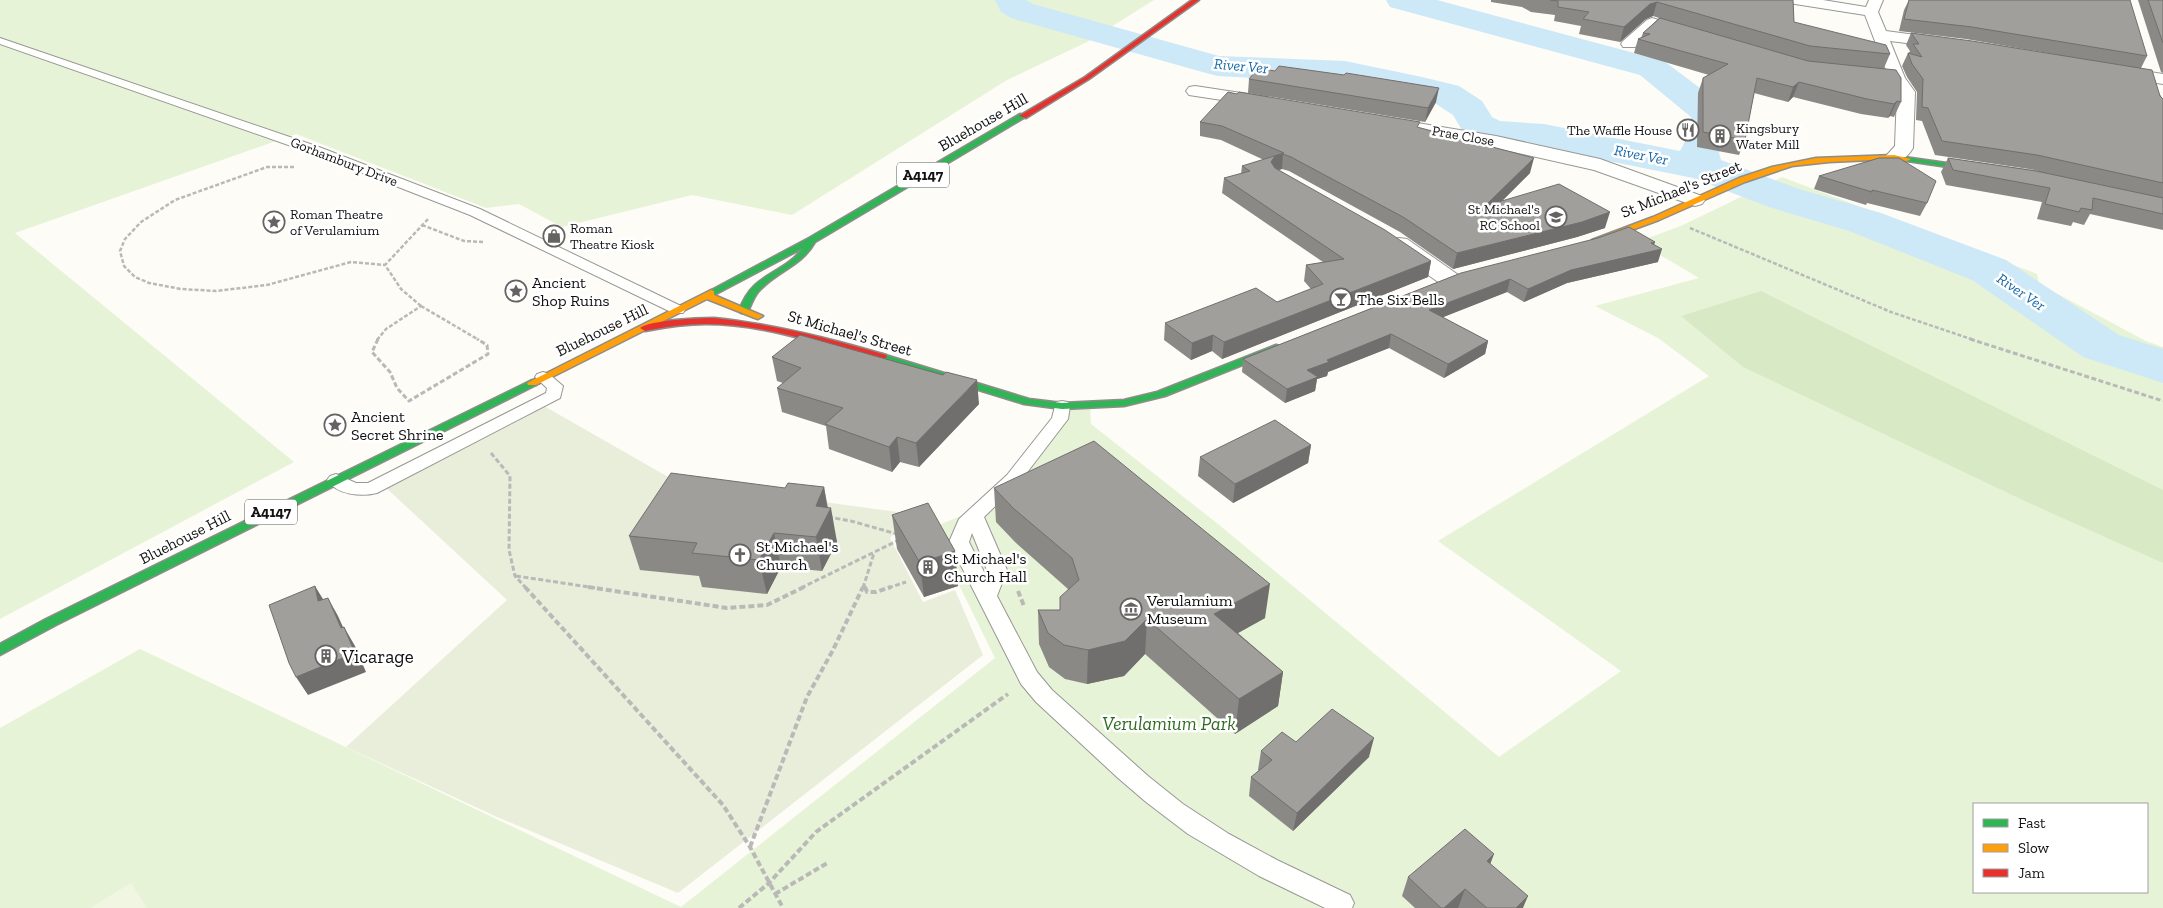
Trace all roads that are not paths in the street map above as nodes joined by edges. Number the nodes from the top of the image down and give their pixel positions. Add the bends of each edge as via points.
1 (1196, 0) edge
2 (1795, 0) edge
3 (1873, 6) edge
4 (1882, 35) junction
5 (1708, 40) edge
6 (0, 41) edge
7 (1629, 44) dead end
8 (1966, 46) edge
9 (2147, 60) edge
10 (2105, 70) edge
11 (1879, 76) edge
12 (1897, 78) junction
13 (2158, 83) edge
14 (1195, 91) dead end
15 (1274, 104) edge
16 (1372, 120) edge
17 (1894, 156) junction
18 (1991, 171) edge
19 (1695, 200) junction
20 (1384, 234) edge
21 (812, 240) junction
22 (1586, 244) edge
23 (1446, 280) edge
24 (707, 295) junction
25 (678, 310) junction
26 (744, 311) junction
27 (645, 328) junction
28 (772, 328) junction
29 (1283, 345) edge
30 (543, 377) junction
31 (1062, 406) junction
32 (336, 480) junction
33 (0, 650) edge
34 (1341, 903) dead end

1 - 21 main road, Bluehouse Hill / A4147 via 1139,43 1037,109
2 - 3 street
3 - 4 street
4 - 8 street
4 - 12 street
5 - 7 street via 1652,23
6 - 25 lane, Gorhambury Drive via 315,150 475,212
9 - 13 street
10 - 13 street
11 - 12 street
12 - 17 street via 1906,92 1906,120 1904,148
14 - 15 street
16 - 19 street, Prae Close via 1564,156 1600,165
17 - 18 main road, St Michael's Street
17 - 19 main road, St Michael's Street via 1793,164
19 - 22 main road, St Michael's Street
20 - 23 street
21 - 24 main road, Bluehouse Hill / A4147
21 - 26 main road via 804,253 757,285 746,301
24 - 25 main road, Bluehouse Hill / A4147
24 - 26 main road
25 - 27 main road, Bluehouse Hill / A4147
26 - 28 main road via 765,319
27 - 28 main road via 712,321
27 - 30 main road, Bluehouse Hill / A4147
28 - 31 main road, St Michael's Street via 860,350 1028,402
29 - 31 main road, St Michael's Street via 1161,394 1124,404
30 - 32 main road, Bluehouse Hill / A4147
30 - 32 lane via 555,386 554,395 371,489 353,489
31 - 34 lane via 1060,419 1014,479 970,519 959,542 1029,678 1044,696 1154,796 1208,833 1293,881
32 - 33 main road, Bluehouse Hill / A4147

